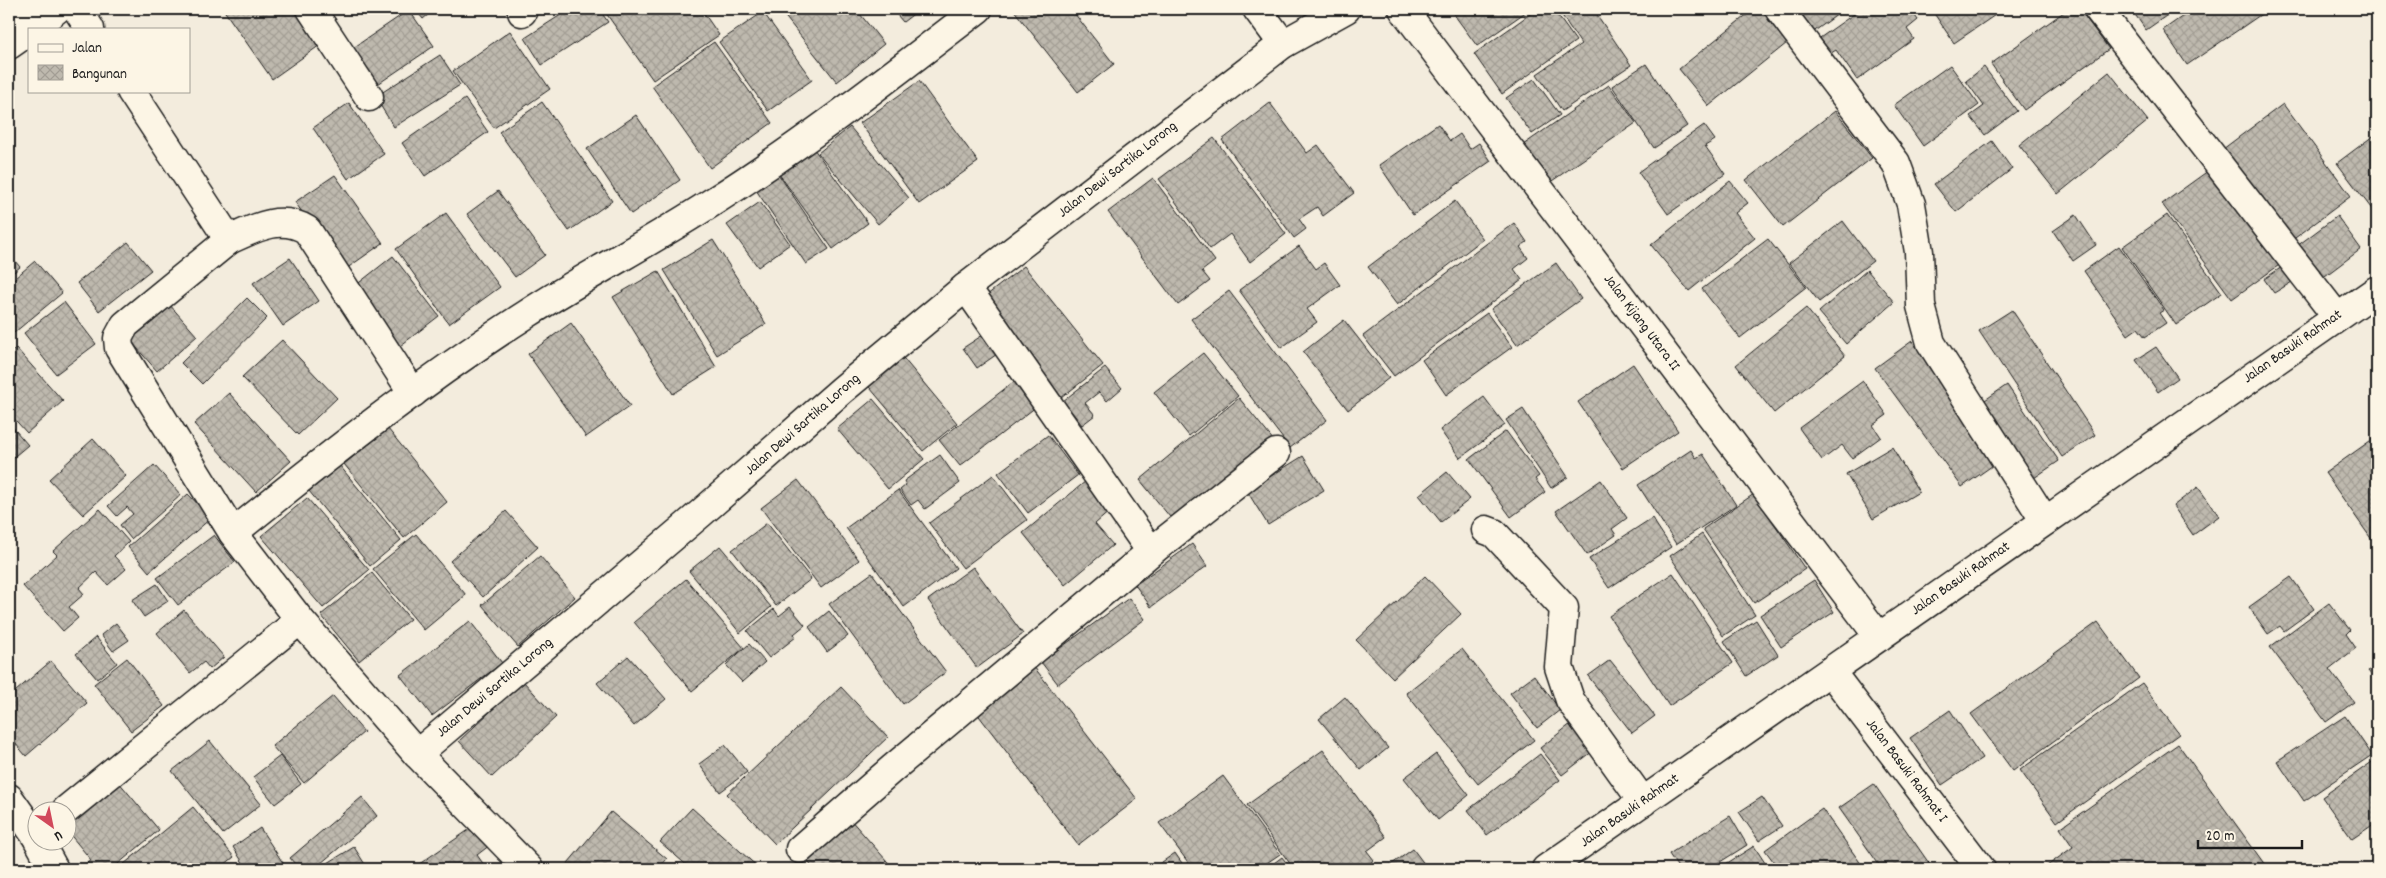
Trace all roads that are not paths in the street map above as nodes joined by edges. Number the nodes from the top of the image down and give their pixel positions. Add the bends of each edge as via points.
1 (16, 9) edge
2 (57, 9) edge
3 (77, 9) edge
4 (311, 9) edge
5 (978, 9) edge
6 (1257, 9) edge
7 (1346, 9) edge
8 (1404, 9) edge
9 (1779, 9) edge
10 (2098, 9) edge
11 (29, 28) edge
12 (33, 28) edge
13 (89, 28) edge
14 (28, 31) edge
15 (1283, 44) junction
16 (9, 45) edge
17 (132, 92) edge
18 (370, 97) dead end
19 (229, 240) junction
20 (966, 287) junction
21 (2377, 290) edge
22 (2337, 317) junction
23 (413, 393) junction
24 (1276, 453) dead end
25 (2045, 521) junction
26 (1486, 530) dead end
27 (233, 533) junction
28 (1153, 550) junction
29 (300, 620) junction
30 (1879, 637) junction
31 (1831, 672) junction
32 (417, 754) junction
33 (9, 798) edge
34 (78, 800) edge
35 (1643, 802) junction
36 (28, 824) edge
37 (800, 849) dead end
38 (44, 850) edge
39 (1557, 866) edge
40 (54, 869) edge
41 (529, 869) edge
42 (1981, 869) edge

1 - 11 main road
2 - 12 main road
3 - 13 main road
4 - 18 main road
5 - 23 main road via 711,203 527,314
6 - 15 main road
7 - 15 main road, Jalan Dewi Sartika Lorong
8 - 30 main road, Jalan Kijang Utara II
9 - 25 main road via 1896,163 1911,204 1919,252 1921,306 1931,343
10 - 22 main road
14 - 16 main road
15 - 20 main road, Jalan Dewi Sartika Lorong
17 - 19 main road
19 - 23 main road via 275,222 296,223 307,230
19 - 27 main road via 125,325 118,338 119,348
20 - 28 main road
20 - 32 main road, Jalan Dewi Sartika Lorong
21 - 22 main road, Jalan Basuki Rahmat
22 - 25 main road, Jalan Basuki Rahmat
23 - 27 main road via 362,429
24 - 28 main road
25 - 30 main road, Jalan Basuki Rahmat
26 - 35 main road via 1494,534 1564,608 1559,668 1570,700
27 - 29 main road
28 - 37 main road
29 - 32 main road
29 - 34 main road
30 - 31 main road, Jalan Basuki Rahmat
31 - 35 main road, Jalan Basuki Rahmat
31 - 42 main road, Jalan Basuki Rahmat I
32 - 41 main road
33 - 36 main road
35 - 39 main road, Jalan Basuki Rahmat
38 - 40 main road

